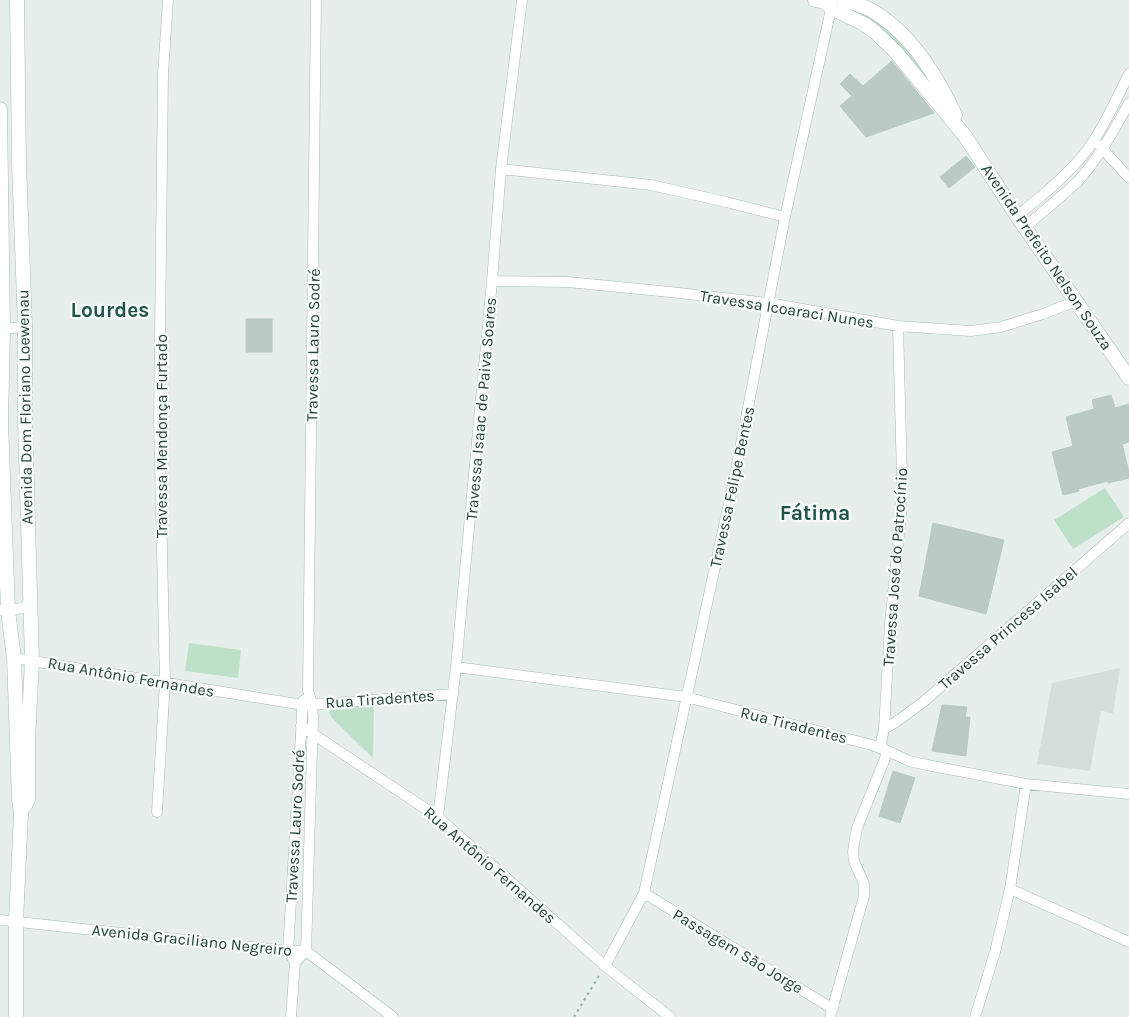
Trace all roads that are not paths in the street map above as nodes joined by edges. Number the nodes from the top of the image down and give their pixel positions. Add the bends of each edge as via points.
1 (17, 0) edge
2 (168, 0) edge
3 (316, 0) edge
4 (522, 0) edge
5 (844, 0) edge
6 (826, 2) edge
7 (1129, 74) edge
8 (1129, 103) edge
9 (0, 109) edge
10 (965, 136) junction
11 (1094, 140) junction
12 (1103, 149) junction
13 (501, 169) junction
14 (1129, 178) edge
15 (785, 217) junction
16 (1021, 222) junction
17 (492, 280) junction
18 (1076, 301) junction
19 (769, 303) junction
20 (898, 326) junction
21 (25, 327) junction
22 (2, 329) edge
23 (1129, 378) edge
24 (1, 422) edge
25 (1129, 523) edge
26 (30, 606) junction
27 (4, 611) edge
28 (14, 658) junction
29 (32, 660) junction
30 (456, 666) junction
31 (165, 682) junction
32 (453, 694) junction
33 (686, 697) junction
34 (307, 704) junction
35 (301, 726) junction
36 (884, 729) junction
37 (312, 733) junction
38 (884, 749) junction
39 (1026, 784) junction
40 (1129, 794) edge
41 (157, 812) dead end
42 (22, 813) junction
43 (438, 817) junction
44 (1010, 889) junction
45 (644, 893) junction
46 (0, 920) edge
47 (16, 921) junction
48 (1129, 942) edge
49 (288, 951) junction
50 (306, 951) junction
51 (296, 962) junction
52 (605, 966) junction
53 (831, 1013) edge
54 (16, 1017) edge
55 (291, 1017) edge
56 (393, 1017) edge
57 (670, 1017) edge
58 (975, 1017) edge

1 - 21 street, Avenida Dom Floriano Loewenau
2 - 31 street, Travessa Mendonça Furtado via 163,74 159,420
3 - 34 street, Travessa Lauro Sodré
4 - 13 street, Travessa Isaac de Paiva Soares
5 - 10 street, Avenida Prefeito Nelson Souza via 872,11 914,47 939,84
6 - 10 street, Avenida Prefeito Nelson Souza via 875,32
6 - 15 street, Travessa Felipe Bentes
7 - 11 street
8 - 12 street
9 - 22 street, Avenida Dom Floriano Loewenau
10 - 16 street, Avenida Prefeito Nelson Souza
11 - 12 street
11 - 16 street
12 - 14 street
12 - 16 street via 1078,180
13 - 15 street via 651,185
13 - 17 street, Travessa Isaac de Paiva Soares
15 - 19 street, Travessa Felipe Bentes
16 - 18 street, Avenida Prefeito Nelson Souza
17 - 19 street, Travessa Icoaraci Nunes via 568,282
17 - 30 street, Travessa Isaac de Paiva Soares
18 - 20 street, Travessa Icoaraci Nunes via 988,329 971,331
18 - 23 street, Avenida Prefeito Nelson Souza
19 - 20 street, Travessa Icoaraci Nunes
19 - 33 street, Travessa Felipe Bentes
20 - 36 street, Travessa José do Patrocínio via 901,514
21 - 22 street
21 - 26 street, Avenida Dom Floriano Loewenau
22 - 24 street, Avenida Dom Floriano Loewenau
24 - 27 street, Avenida Dom Floriano Loewenau
25 - 36 street, Travessa Princesa Isabel via 922,703
26 - 27 street
26 - 29 street, Avenida Dom Floriano Loewenau
27 - 28 street, Avenida Dom Floriano Loewenau
28 - 29 street, Rua Antônio Fernandes
28 - 42 street, Avenida Dom Floriano Loewenau
29 - 31 street, Rua Antônio Fernandes
29 - 42 street, Avenida Dom Floriano Loewenau via 28,799
30 - 32 street, Travessa Isaac de Paiva Soares
30 - 33 street, Rua Tiradentes
31 - 34 street, Rua Antônio Fernandes
31 - 41 street, Travessa Mendonça Furtado
32 - 34 street, Rua Tiradentes
32 - 43 street, Travessa Isaac de Paiva Soares
33 - 38 street, Rua Tiradentes
33 - 45 street, Travessa Felipe Bentes
34 - 35 street, Travessa Lauro Sodré
34 - 37 street, Travessa Lauro Sodré via 313,717
35 - 37 street, Rua Antônio Fernandes
35 - 49 street, Travessa Lauro Sodré
36 - 38 street, Travessa José do Patrocínio
37 - 43 street, Rua Antônio Fernandes
37 - 50 street, Travessa Lauro Sodré
38 - 39 street, Rua Tiradentes via 909,761
38 - 53 street, Travessa José do Patrocínio via 857,828 853,852 864,884 864,896
39 - 40 street, Rua Tiradentes
39 - 44 street
42 - 47 street, Avenida Dom Floriano Loewenau
43 - 52 street, Rua Antônio Fernandes
44 - 48 street
44 - 58 street
45 - 52 street, Travessa Felipe Bentes
45 - 53 street, Passagem São Jorge
46 - 47 street, Avenida Graciliano Negreiro
47 - 49 street, Avenida Graciliano Negreiro
47 - 54 street, Avenida Dom Floriano Loewenau
49 - 50 street, Avenida Graciliano Negreiro
49 - 51 street
50 - 51 street
50 - 56 street, Avenida Graciliano Negreiro
51 - 55 street
52 - 57 street, Rua Antônio Fernandes

